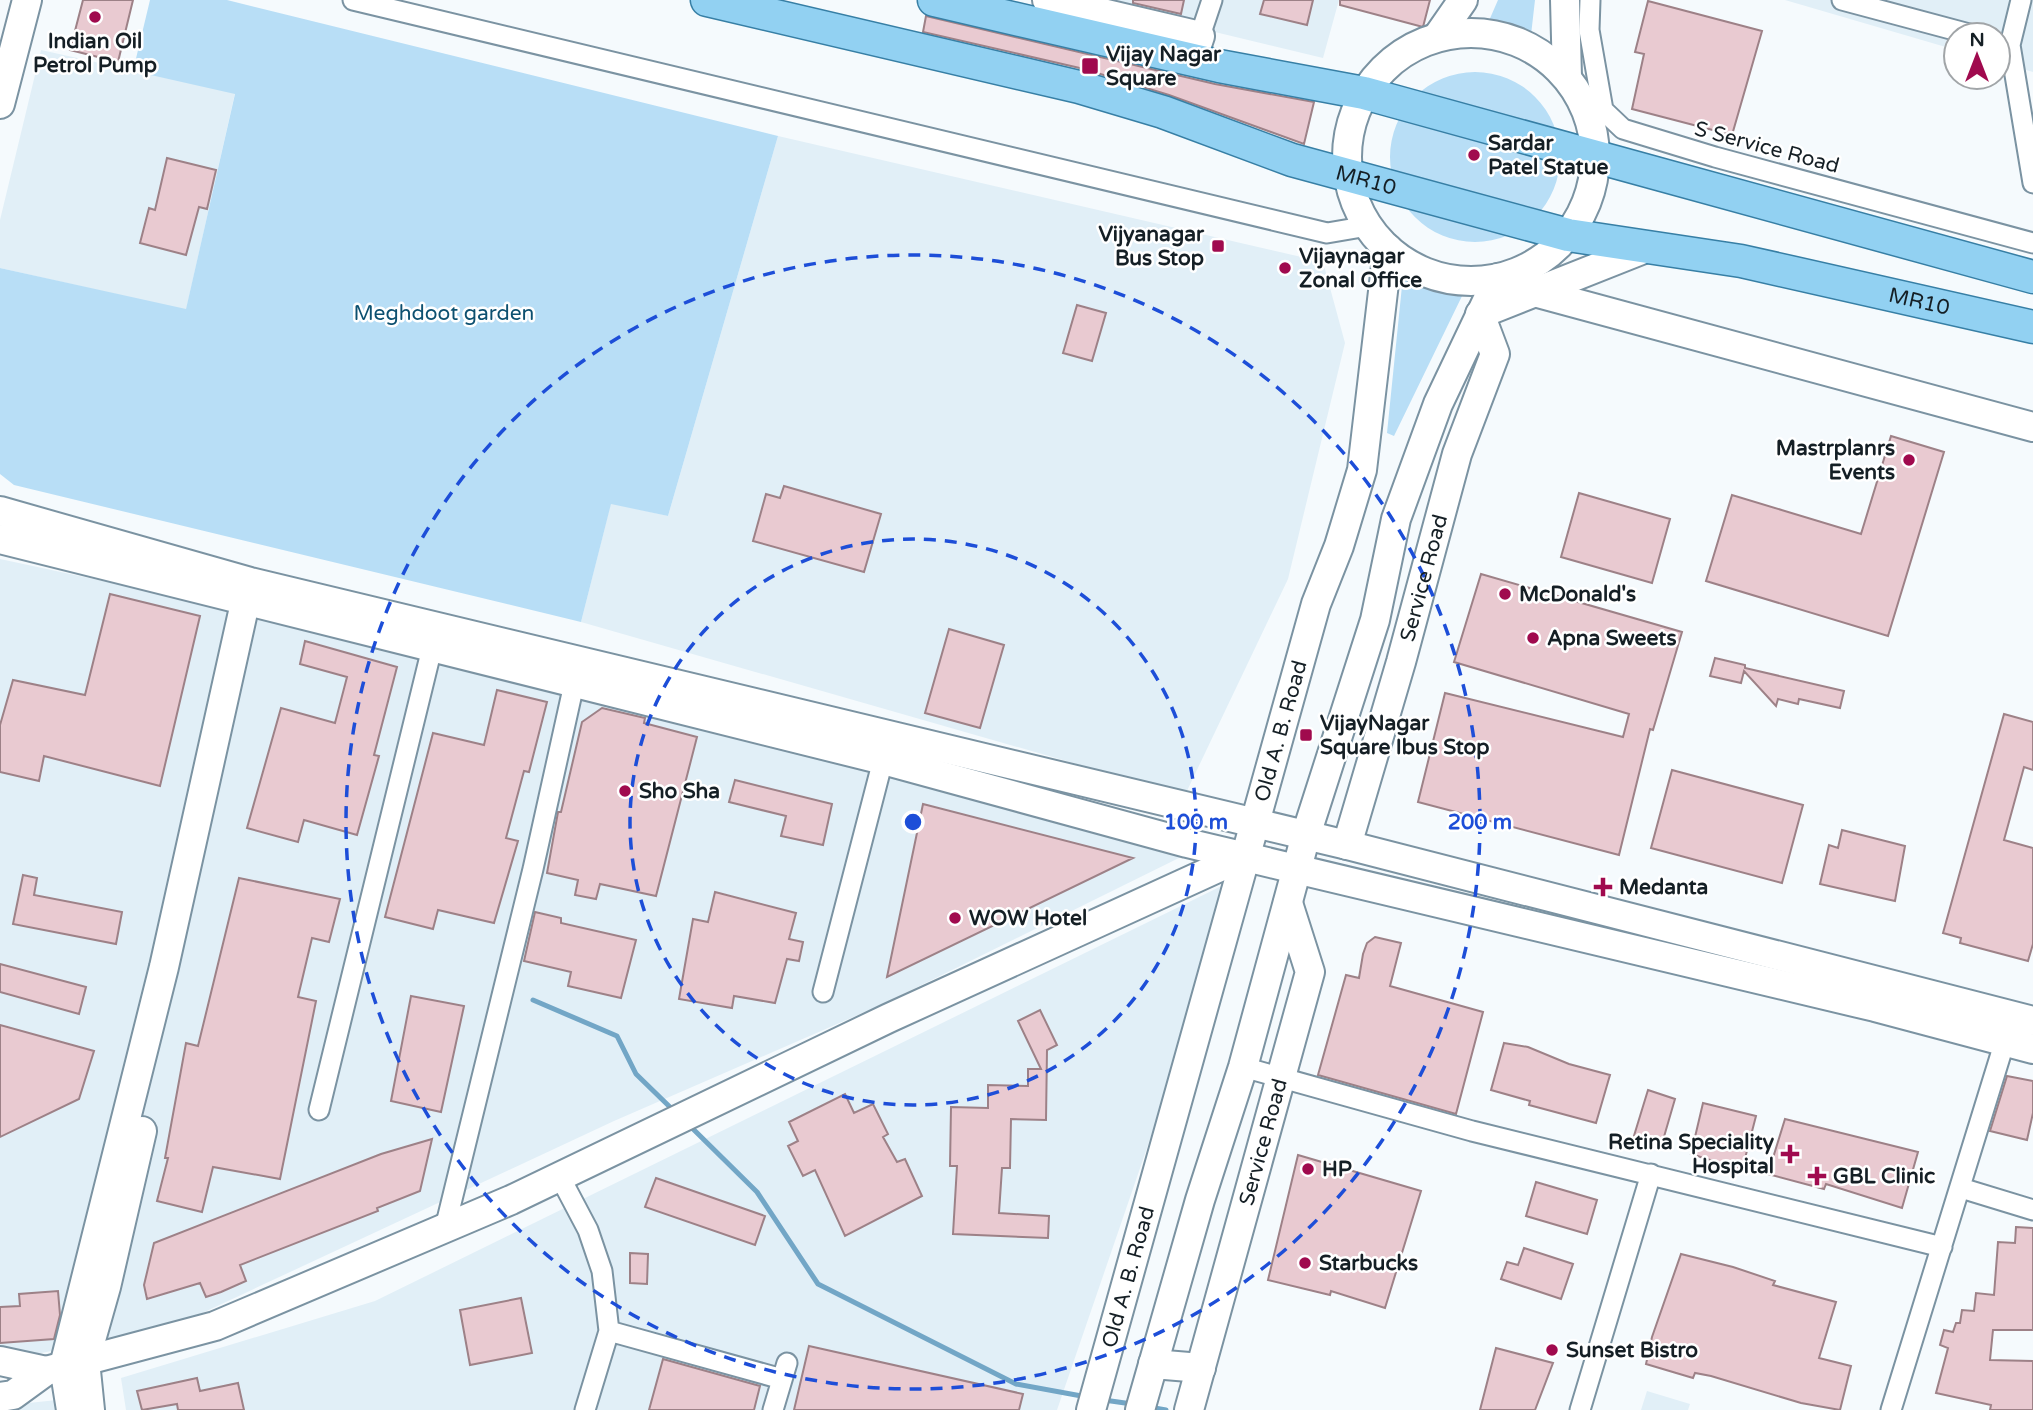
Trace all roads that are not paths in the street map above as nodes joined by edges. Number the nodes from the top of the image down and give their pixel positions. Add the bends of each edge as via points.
1 (26, 0) edge
2 (354, 0) edge
3 (707, 0) edge
4 (934, 0) edge
5 (1047, 0) edge
6 (1212, 0) edge
7 (1463, 0) edge
8 (1565, 0) edge
9 (1590, 0) edge
10 (1842, 0) edge
11 (2021, 0) edge
12 (2012, 23) edge
13 (1942, 27) edge
14 (1438, 36) junction
15 (1196, 48) junction
16 (1567, 76) junction
17 (2012, 82) edge
18 (1364, 93) junction
19 (0, 104) edge
20 (1596, 157) junction
21 (1347, 175) junction
22 (2033, 183) edge
23 (1368, 226) junction
24 (1568, 235) junction
25 (2033, 243) edge
26 (1649, 247) junction
27 (1388, 249) junction
28 (2033, 277) edge
29 (1498, 278) junction
30 (1538, 293) junction
31 (1480, 314) junction
32 (2033, 327) edge
33 (2033, 427) edge
34 (0, 511) edge
35 (0, 539) edge
36 (256, 594) junction
37 (432, 649) junction
38 (574, 684) junction
39 (883, 760) junction
40 (1256, 823) junction
41 (1306, 835) junction
42 (1347, 845) junction
43 (1246, 855) junction
44 (1297, 869) junction
45 (1288, 903) junction
46 (823, 992) dead end
47 (2017, 1026) edge
48 (2033, 1049) edge
49 (1243, 1067) junction
50 (1282, 1079) junction
51 (319, 1110) dead end
52 (1651, 1174) junction
53 (560, 1177) junction
54 (1961, 1188) junction
55 (2033, 1210) edge
56 (445, 1228) junction
57 (1942, 1247) junction
58 (609, 1331) junction
59 (0, 1361) edge
60 (65, 1366) junction
61 (1152, 1369) junction
62 (1199, 1374) junction
63 (0, 1397) edge
64 (1092, 1406) edge
65 (71, 1410) edge
66 (90, 1410) edge
67 (585, 1410) edge
68 (773, 1410) edge
69 (1140, 1410) edge
70 (1189, 1410) edge
71 (1580, 1410) edge
72 (1891, 1410) edge

1 - 19 street
2 - 23 street via 1327,233
3 - 21 main road, MR10 via 1079,87
4 - 15 main road
5 - 15 street
6 - 15 street
7 - 14 street
8 - 16 street
9 - 25 street, S Service Road via 1589,30 1603,110 1623,129
10 - 13 street
11 - 12 street
14 - 16 street via 1493,34 1522,43
14 - 18 street via 1383,68
15 - 18 main road
16 - 20 street via 1587,108
17 - 22 street
18 - 20 main road
18 - 21 street via 1350,125
20 - 24 street via 1591,192
20 - 28 main road
21 - 23 street
21 - 24 main road, MR10
23 - 27 street
24 - 26 main road, MR10
24 - 29 street via 1525,269
26 - 30 street
26 - 32 main road, MR10 via 1741,261
27 - 29 street via 1438,276
27 - 40 street, Old A. B. Road via 1362,470 1315,604
29 - 31 street
30 - 31 street
30 - 33 street
31 - 41 street via 1437,404 1396,519 1375,620
31 - 42 street, Service Road via 1495,354 1457,454
34 - 36 street
35 - 36 street
36 - 37 street
36 - 40 street
36 - 60 street via 164,967 117,1193
37 - 38 street
37 - 51 street
38 - 39 street
38 - 56 street
39 - 43 street
39 - 46 street
40 - 41 street
40 - 43 street, Old A. B. Road
41 - 42 street
41 - 44 street
42 - 47 street
43 - 44 street
43 - 53 street via 889,1018
43 - 64 street, Old A. B. Road
44 - 45 street
44 - 47 street via 1875,1007
45 - 49 street
45 - 50 street, Service Road via 1310,972
47 - 48 street
47 - 54 street
49 - 50 street
49 - 61 street
50 - 52 street
50 - 62 street, Service Road
52 - 57 street
52 - 71 street
53 - 56 street
53 - 58 street via 603,1271
54 - 55 street
54 - 57 street
56 - 60 street via 215,1326
57 - 72 street
58 - 67 street
58 - 68 street via 785,1371
59 - 60 street
60 - 63 street via 13,1395
60 - 65 street
60 - 66 street
61 - 62 street
61 - 69 street
62 - 70 street, Service Road

